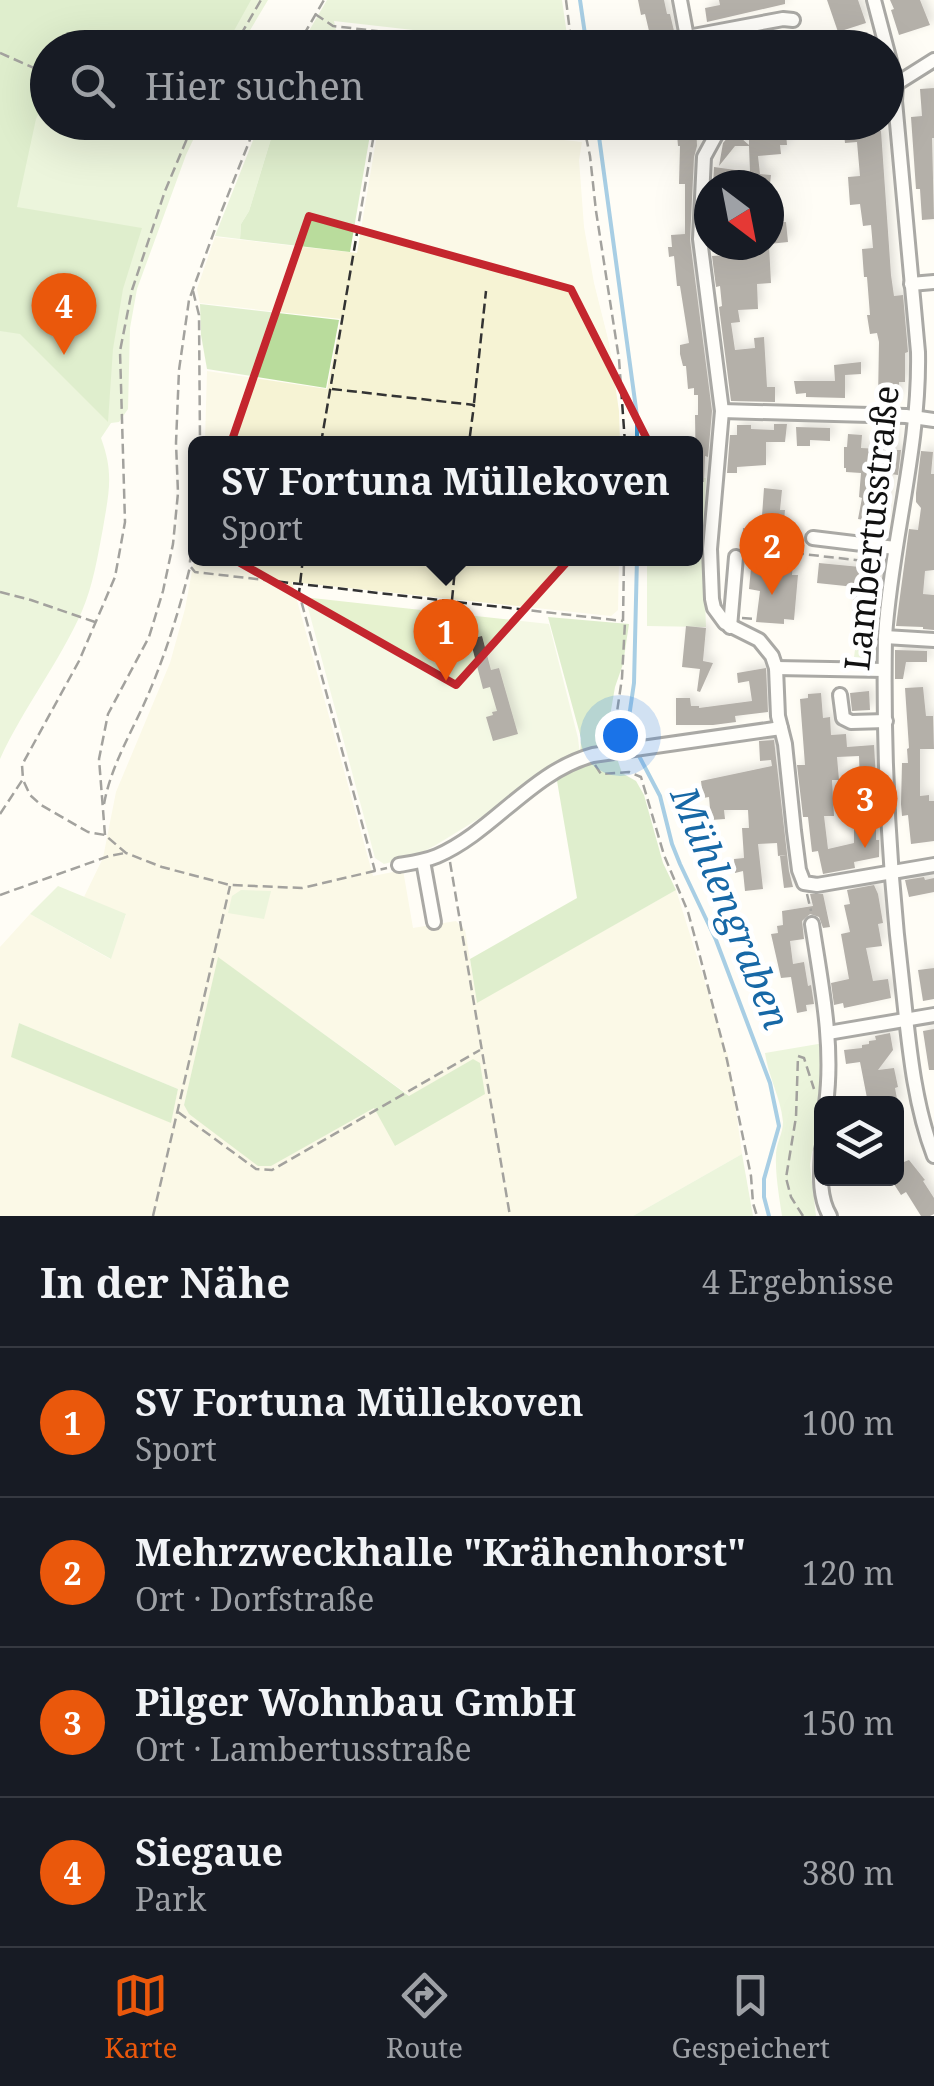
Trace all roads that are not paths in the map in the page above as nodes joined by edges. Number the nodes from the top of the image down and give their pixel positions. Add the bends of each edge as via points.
1 (680, 0) edge
2 (874, 0) edge
3 (793, 20) dead end
4 (686, 30) edge
5 (738, 30) edge
6 (880, 30) edge
7 (934, 60) edge
8 (904, 77) edge
9 (709, 140) edge
10 (899, 140) edge
11 (934, 282) edge
12 (911, 284) junction
13 (722, 411) junction
14 (915, 417) junction
15 (934, 420) edge
16 (813, 538) dead end
17 (895, 548) junction
18 (736, 557) dead end
19 (730, 627) junction
20 (884, 637) junction
21 (934, 640) edge
22 (776, 668) junction
23 (884, 670) junction
24 (840, 695) dead end
25 (886, 721) junction
26 (781, 728) junction
27 (424, 861) junction
28 (934, 865) edge
29 (399, 866) road end
30 (890, 872) junction
31 (434, 922) dead end
32 (812, 924) road end
33 (934, 1015) edge
34 (906, 1019) junction
35 (828, 1032) junction
36 (827, 1096) edge
37 (933, 1151) edge
38 (822, 1186) edge
39 (827, 1214) edge

1 - 4 street
2 - 6 street, Lambertusstraße
3 - 5 street
7 - 8 street
9 - 13 street via 700,239
10 - 12 street, Lambertusstraße
11 - 12 street
12 - 14 street, Lambertusstraße via 919,368
13 - 14 street
13 - 19 street via 711,588 714,608
14 - 15 street
14 - 17 street, Lambertusstraße
16 - 17 street
17 - 20 street, Lambertusstraße
18 - 19 street
19 - 22 street via 759,640
20 - 21 street
20 - 23 street, Lambertusstraße
22 - 23 street
22 - 26 street
23 - 25 street, Lambertusstraße
24 - 25 street via 843,718
25 - 30 street, Lambertusstraße
26 - 27 street via 570,762
26 - 30 street via 804,883
27 - 29 street
27 - 31 street
28 - 30 street
30 - 34 street, Lambertusstraße
32 - 35 street
33 - 34 street
34 - 35 street
34 - 37 street, Lambertusstraße
35 - 36 street
38 - 39 street

